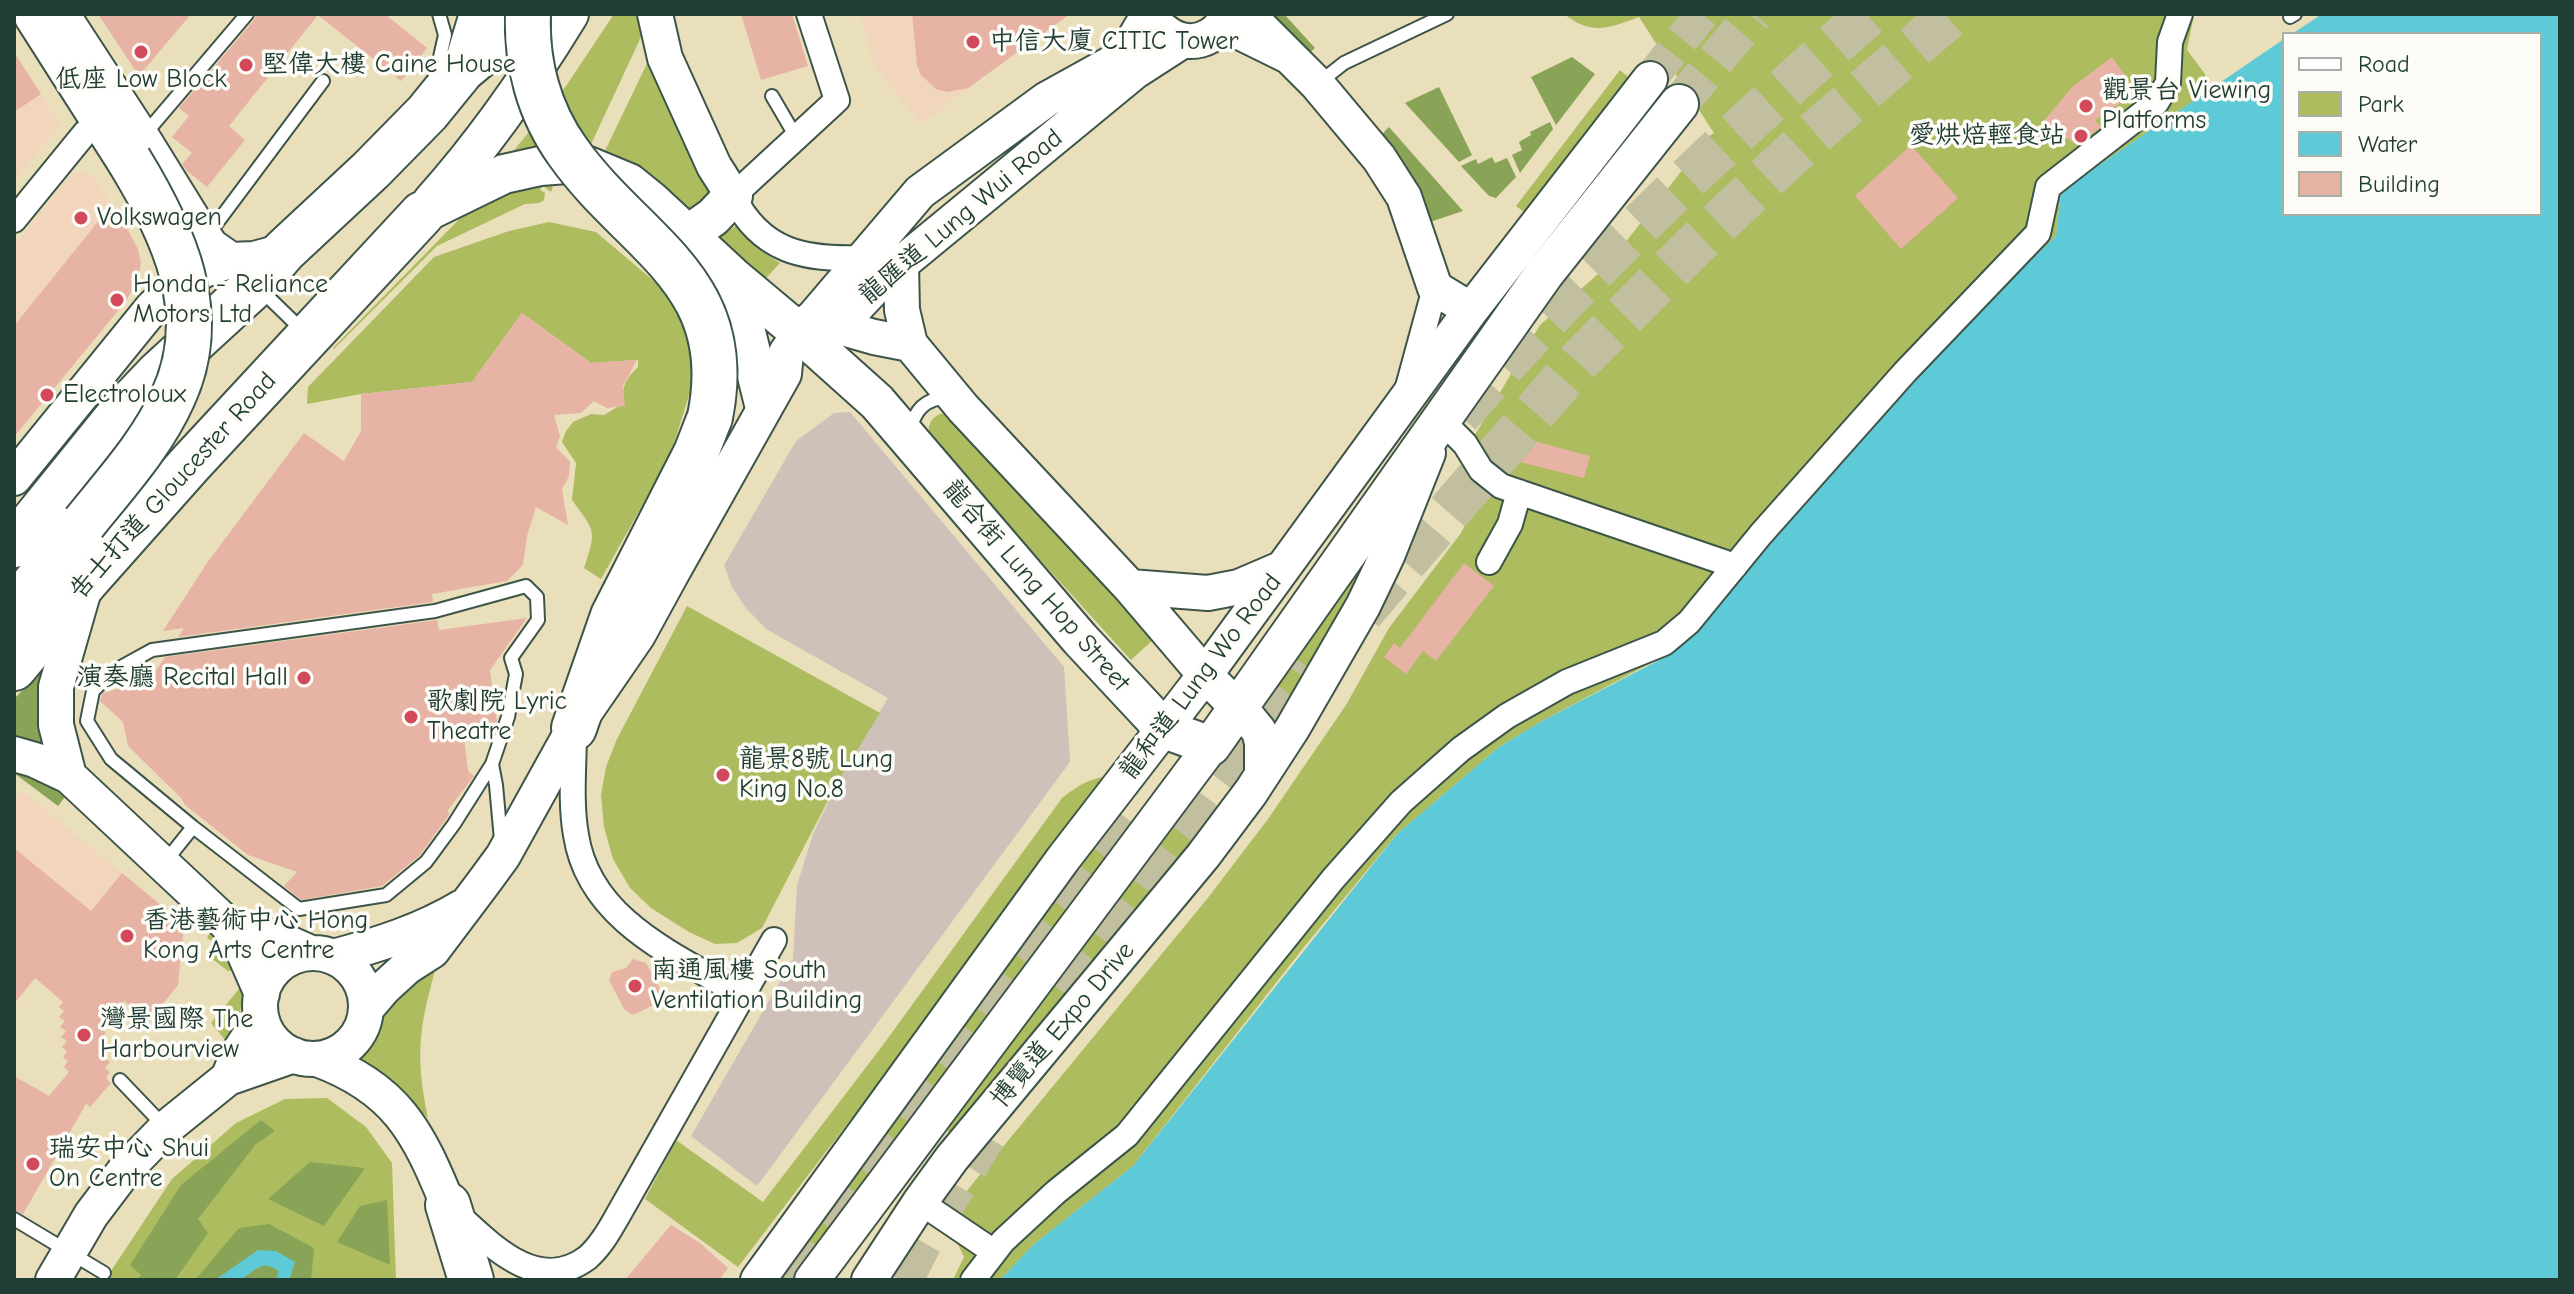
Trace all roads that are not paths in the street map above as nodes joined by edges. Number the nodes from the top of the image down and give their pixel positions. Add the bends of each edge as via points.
1 (247, 14) edge
2 (439, 14) edge
3 (479, 14) edge
4 (521, 14) edge
5 (528, 14) edge
6 (569, 14) edge
7 (655, 14) edge
8 (809, 14) edge
9 (1151, 14) edge
10 (1447, 14) edge
11 (2180, 14) edge
12 (37, 16) edge
13 (1232, 19) edge
14 (1182, 41) junction
15 (462, 70) junction
16 (1308, 75) junction
17 (1650, 79) tunnel mouth
18 (323, 81) dead end
19 (772, 96) dead end
20 (1679, 104) tunnel mouth
21 (427, 113) junction
22 (85, 133) junction
23 (142, 137) junction
24 (796, 137) junction
25 (733, 196) junction
26 (422, 214) junction
27 (14, 220) edge
28 (689, 234) junction
29 (160, 246) junction
30 (221, 251) junction
31 (862, 258) junction
32 (901, 265) junction
33 (732, 276) junction
34 (1435, 288) junction
35 (153, 307) junction
36 (1471, 310) junction
37 (321, 321) junction
38 (817, 332) junction
39 (910, 344) junction
40 (774, 389) junction
41 (953, 396) junction
42 (1405, 401) junction
43 (1441, 420) junction
44 (908, 438) junction
45 (740, 452) dead end
46 (14, 478) edge
47 (1519, 492) junction
48 (15, 543) edge
49 (1489, 562) dead end
50 (1735, 566) junction
51 (1281, 569) junction
52 (668, 580) junction
53 (86, 581) junction
54 (1130, 587) junction
55 (14, 609) edge
56 (14, 668) edge
57 (1205, 675) junction
58 (1238, 708) junction
59 (574, 728) junction
60 (1164, 729) junction
61 (1211, 746) junction
62 (14, 754) edge
63 (492, 764) junction
64 (1262, 774) junction
65 (69, 776) junction
66 (193, 827) junction
67 (503, 856) junction
68 (162, 865) junction
69 (469, 903) junction
70 (227, 924) junction
71 (774, 940) dead end
72 (322, 955) junction
73 (743, 995) junction
74 (262, 1006) junction
75 (366, 1009) junction
76 (306, 1057) junction
77 (228, 1078) junction
78 (120, 1080) dead end
79 (166, 1128) junction
80 (920, 1202) junction
81 (448, 1205) junction
82 (16, 1222) edge
83 (994, 1252) junction
84 (61, 1267) edge
85 (104, 1273) dead end
86 (453, 1280) edge
87 (471, 1280) edge
88 (758, 1280) edge
89 (812, 1280) edge
90 (869, 1280) edge
91 (973, 1280) edge

1 - 23 lane
2 - 21 lane via 445,35
3 - 15 main road
4 - 15 highway
5 - 59 highway, bridge via 535,81 556,134 593,182 677,268 698,302 715,360 710,417 613,616
6 - 26 main road via 483,143
7 - 25 main road via 665,58
8 - 24 street via 837,100
9 - 14 main road, 龍匯道 Lung Wui Road via 1162,29
9 - 31 main road, 龍匯道 Lung Wui Road via 1112,63 1047,99 920,192
10 - 16 lane
11 - 50 street via 2170,42 2168,83 2156,103 2048,187 2038,233 1905,372
12 - 22 street
12 - 23 main road
12 - 55 highway, bridge via 153,202 179,259 189,298 189,330 173,398 147,442
13 - 14 main road, 龍匯道 Lung Wui Road via 1202,40
13 - 16 main road
14 - 32 main road, 龍匯道 Lung Wui Road via 1134,72
15 - 21 highway
16 - 34 main road via 1379,158 1404,197
17 - 36 main road, 龍和道 Lung Wo Road
18 - 30 lane
19 - 24 lane
20 - 43 main road, 龍和道 Lung Wo Road via 1544,274
21 - 30 highway via 284,251
22 - 27 street
22 - 29 street
23 - 30 main road
24 - 25 street
25 - 28 main road
25 - 31 street via 744,217 767,239 795,254
26 - 28 main road, 龍合街 Lung Hop Street via 504,174 567,164 588,166 629,183
26 - 37 highway, 告士打道 Gloucester Road
28 - 33 main road, 龍合街 Lung Hop Street
29 - 30 main road via 178,249 192,239
29 - 35 street via 168,278
30 - 35 main road
30 - 37 lane
30 - 48 highway via 158,374
31 - 38 main road, 龍匯道 Lung Wui Road
32 - 38 main road, 龍匯道 Lung Wui Road
32 - 39 main road via 899,292
33 - 38 main road, 龍合街 Lung Hop Street
33 - 40 main road via 758,371
34 - 36 main road
34 - 42 street
35 - 46 main road
36 - 42 main road, 龍和道 Lung Wo Road
37 - 53 highway, 告士打道 Gloucester Road
38 - 39 main road
38 - 40 main road, 龍匯道 Lung Wui Road via 804,367
38 - 44 main road, 龍合街 Lung Hop Street
39 - 41 main road
40 - 52 main road
41 - 44 lane via 922,405
41 - 54 main road
42 - 51 main road, 龍和道 Lung Wo Road
43 - 47 street via 1481,470
43 - 58 main road, 龍和道 Lung Wo Road
43 - 64 main road, 博覽道 Expo Drive via 1363,606
44 - 60 main road, 龍合街 Lung Hop Street
45 - 52 main road
47 - 49 street via 1510,524
47 - 50 street
50 - 83 street via 1689,622 1664,643 1567,682 1507,716 1401,802 1127,1135 1056,1192
51 - 54 main road via 1208,593
51 - 57 main road, 龍和道 Lung Wo Road
52 - 59 main road via 638,635
53 - 56 highway, 告士打道 Gloucester Road
53 - 65 main road via 56,687 56,725
54 - 57 main road
57 - 58 main road
57 - 60 main road, 龍和道 Lung Wo Road
58 - 61 main road, 龍和道 Lung Wo Road
58 - 64 main road via 1259,731
59 - 67 main road
59 - 73 street via 575,834 594,885 636,931
60 - 61 main road, 龍合街 Lung Hop Street
60 - 88 main road, 龍和道 Lung Wo Road via 1063,859
61 - 89 main road, 龍和道 Lung Wo Road
62 - 65 main road
63 - 66 lane via 426,862 386,895 299,909
63 - 66 lane via 516,674 511,658 538,620 537,597 526,586 435,611 152,650 112,672 93,691 87,721 111,759
63 - 67 lane
64 - 80 main road, 博覽道 Expo Drive via 1203,856
65 - 68 main road
66 - 68 lane
67 - 69 main road
68 - 70 main road
69 - 72 main road via 376,945
69 - 75 main road via 432,951 407,967
70 - 72 main road
70 - 74 main road via 241,946
71 - 73 street
72 - 74 main road via 288,959 278,966 270,975
72 - 75 main road via 343,962 358,976
73 - 81 street via 617,1217 587,1258 551,1272 521,1267
74 - 76 main road via 272,1040
74 - 77 main road
75 - 76 main road via 362,1028 348,1046 328,1058
76 - 77 main road
76 - 81 main road via 359,1077 399,1112 429,1158
77 - 79 main road
78 - 79 lane
79 - 84 main road via 91,1215
80 - 83 street
80 - 90 main road, 博覽道 Expo Drive
81 - 86 street
81 - 87 highway
82 - 84 lane
83 - 91 street
84 - 85 lane

